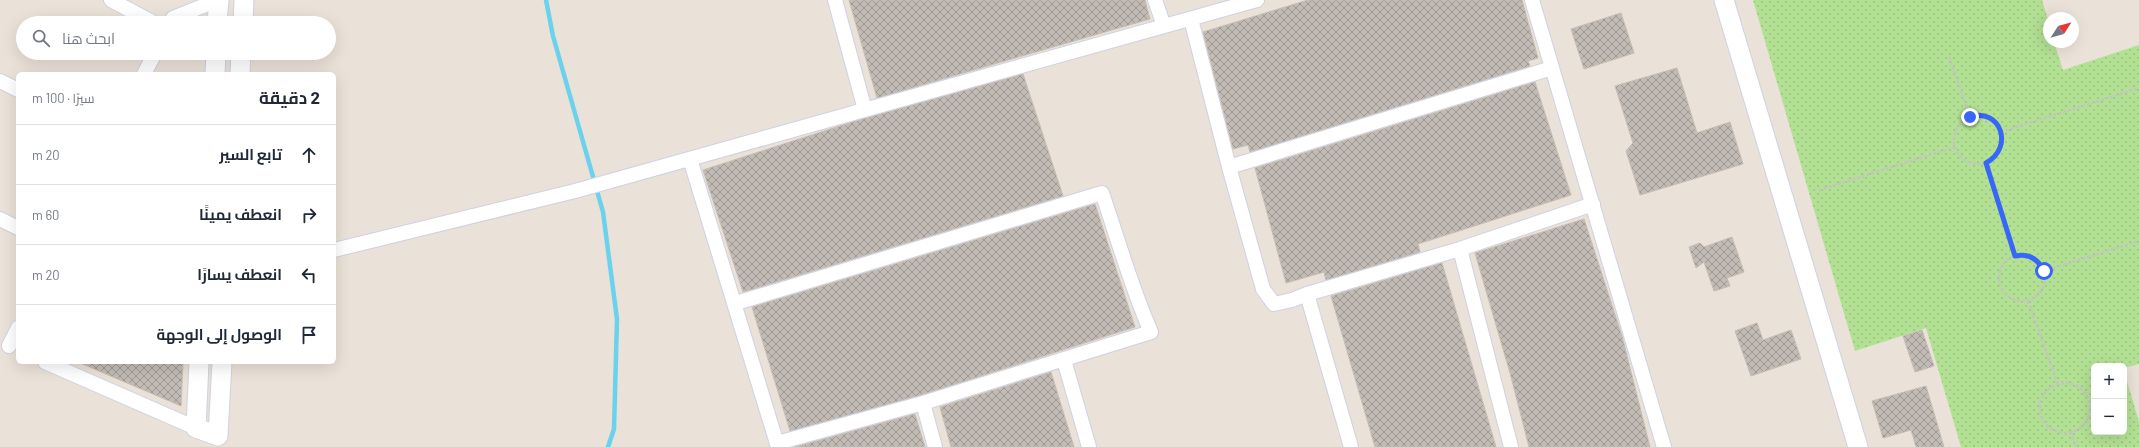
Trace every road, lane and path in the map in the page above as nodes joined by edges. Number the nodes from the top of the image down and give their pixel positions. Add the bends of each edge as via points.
1 (111, 0) edge
2 (218, 0) edge
3 (244, 0) edge
4 (835, 0) edge
5 (1155, 0) edge
6 (1257, 0) edge
7 (1532, 0) edge
8 (1724, 0) edge
9 (141, 16) edge
10 (178, 16) edge
11 (218, 16) edge
12 (243, 16) edge
13 (1191, 18) junction
14 (1164, 26) junction
15 (1949, 57) dead end
16 (151, 60) edge
17 (216, 60) edge
18 (241, 60) edge
19 (1552, 68) junction
20 (145, 72) edge
21 (215, 72) edge
22 (240, 72) edge
23 (0, 81) edge
24 (2139, 88) edge
25 (16, 89) edge
26 (865, 110) junction
27 (1970, 117) junction
28 (2001, 132) junction
29 (1955, 147) junction
30 (690, 159) junction
31 (1986, 163) junction
32 (1229, 168) junction
33 (1819, 190) dead end
34 (1593, 204) junction
35 (0, 218) edge
36 (16, 227) edge
37 (2139, 241) edge
38 (1460, 249) junction
39 (336, 250) edge
40 (2015, 256) junction
41 (2044, 271) junction
42 (1307, 294) junction
43 (2028, 301) junction
44 (736, 303) junction
45 (16, 332) edge
46 (9, 346) edge
47 (1064, 360) junction
48 (50, 364) edge
49 (199, 364) edge
50 (222, 364) edge
51 (2058, 384) junction
52 (923, 403) junction
53 (196, 428) junction
54 (2071, 432) junction
55 (778, 445) edge
56 (935, 447) edge
57 (1089, 447) edge
58 (1351, 447) edge
59 (1511, 447) edge
60 (1664, 447) edge
61 (1858, 447) edge
62 (2076, 447) edge

1 - 9 street
2 - 10 street
2 - 11 street
3 - 12 street
4 - 26 street
5 - 14 street
6 - 13 street
7 - 19 street
8 - 61 street
13 - 14 street
13 - 32 street
14 - 26 street
15 - 27 path
16 - 20 street
17 - 21 street
18 - 22 street
19 - 32 street
19 - 34 street
23 - 25 street
24 - 28 path
26 - 30 street
27 - 28 path via 1983,116 1991,119
27 - 29 path via 1960,123 1955,131
28 - 31 path via 2001,147 1998,154
29 - 31 path via 1964,159 1978,164
29 - 33 path
30 - 39 street via 575,191
30 - 44 street
31 - 40 path
32 - 42 street via 1263,289 1274,304
34 - 38 street
34 - 60 street
35 - 36 street
37 - 41 path
38 - 42 street
38 - 59 street
40 - 41 path via 2035,259
40 - 43 path via 2006,261 2001,268 1999,283 2002,290 2013,300
41 - 43 path via 2045,279 2040,293
42 - 58 street
43 - 51 path
44 - 47 street via 1102,193 1137,299 1151,332
44 - 55 street
45 - 46 street
47 - 52 street
47 - 57 street
48 - 53 street
49 - 53 street
50 - 53 street via 218,436
51 - 54 path via 2044,394 2040,405 2042,417 2052,430 2060,433
51 - 54 path via 2074,385 2081,389 2089,403 2087,419
52 - 55 street
52 - 56 street
54 - 62 path

